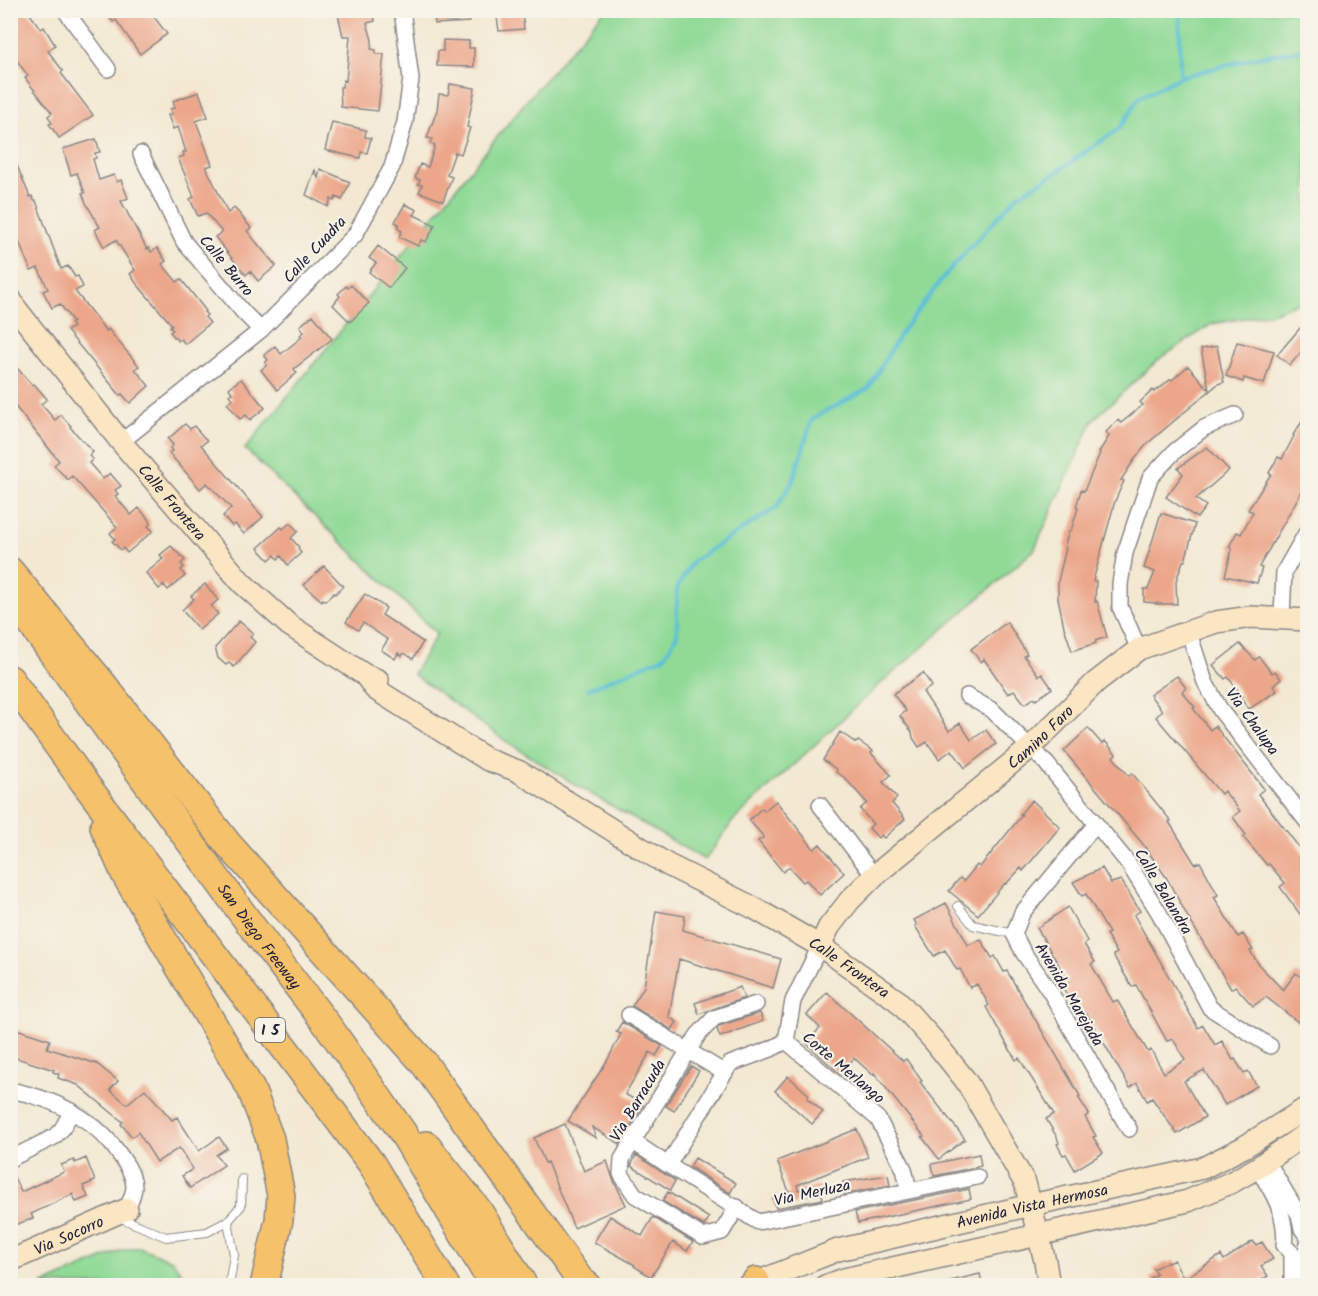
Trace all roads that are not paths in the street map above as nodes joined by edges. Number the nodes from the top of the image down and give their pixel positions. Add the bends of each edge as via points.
1 (65, 10) edge
2 (402, 10) edge
3 (108, 69) dead end
4 (141, 154) dead end
5 (10, 298) edge
6 (261, 330) junction
7 (1235, 415) dead end
8 (121, 442) junction
9 (1308, 530) edge
10 (10, 571) edge
11 (10, 596) edge
12 (1282, 617) junction
13 (1308, 620) edge
14 (1188, 630) junction
15 (1139, 649) junction
16 (10, 679) edge
17 (966, 696) dead end
18 (1031, 747) junction
19 (84, 782) junction
20 (820, 805) dead end
21 (1308, 823) edge
22 (1096, 824) junction
23 (874, 876) junction
24 (958, 906) dead end
25 (1014, 934) junction
26 (820, 946) junction
27 (756, 1004) dead end
28 (629, 1015) dead end
29 (331, 1030) junction
30 (786, 1041) junction
31 (1270, 1046) dead end
32 (688, 1052) junction
33 (724, 1073) junction
34 (10, 1090) edge
35 (1308, 1107) edge
36 (72, 1111) junction
37 (1129, 1129) dead end
38 (1308, 1132) edge
39 (632, 1141) junction
40 (10, 1159) edge
41 (1262, 1164) junction
42 (668, 1165) junction
43 (977, 1177) dead end
44 (242, 1179) dead end
45 (909, 1190) junction
46 (1031, 1205) junction
47 (737, 1207) junction
48 (121, 1212) junction
49 (228, 1221) junction
50 (1038, 1236) junction
51 (1303, 1243) edge
52 (10, 1262) edge
53 (754, 1284) edge
54 (229, 1286) edge
55 (264, 1286) edge
56 (446, 1286) edge
57 (494, 1286) edge
58 (524, 1286) edge
59 (588, 1286) edge
60 (825, 1286) edge
61 (1049, 1286) edge
62 (1295, 1286) edge
63 (1305, 1286) edge

1 - 3 street
2 - 6 street, Calle Cuadra via 411,79 405,122 392,167 356,235
4 - 6 street, Calle Burro via 184,242
5 - 8 street, Calle Frontera
6 - 8 street, Calle Cuadra
7 - 15 street via 1204,428 1150,478 1125,553 1120,584 1120,607
8 - 26 street, Calle Frontera via 242,583 289,625 365,675 375,689 488,760 518,771 668,865
9 - 12 street via 1284,572
10 - 59 highway via 228,844 423,1062
11 - 29 highway, San Diego Freeway
12 - 13 street, Camino Faro
12 - 14 street, Camino Faro via 1251,617
14 - 15 street, Camino Faro
14 - 21 street, Via Chalupa via 1205,682 1221,711
15 - 18 street, Camino Faro via 1096,682
16 - 19 highway, I 5
17 - 18 street, Calle Balandra via 992,710
18 - 22 street, Calle Balandra
18 - 23 street, Camino Faro
19 - 55 highway via 126,876 250,1089 270,1139 281,1196
19 - 56 highway, I 5 via 371,1164
20 - 23 street
22 - 25 street, Avenida Marejada via 1022,913
22 - 31 street, Calle Balandra via 1128,863 1158,911 1210,1008
23 - 26 street, Camino Faro via 829,927
24 - 25 lane via 973,925
25 - 37 street, Avenida Marejada
26 - 30 street via 793,1000
26 - 46 street, Calle Frontera via 898,1001 934,1041 977,1099 1024,1183
27 - 32 street, Via Barracuda via 714,1018
28 - 32 street
29 - 57 highway, San Diego Freeway via 403,1133
29 - 58 highway via 478,1210
30 - 33 street, Corte Merlango via 730,1064
30 - 45 street, Corte Merlango via 878,1119 904,1169
32 - 33 street
32 - 39 street, Via Barracuda
33 - 42 street, Corte Merlango
34 - 36 street
35 - 46 street, Avenida Vista Hermosa via 1203,1168
36 - 40 street via 54,1137
36 - 48 street via 94,1124 128,1167 134,1188
38 - 41 street, Avenida Vista Hermosa
39 - 42 street
39 - 47 street, Via Barracuda via 622,1159 621,1174 635,1195 703,1237 722,1232
41 - 50 street, Avenida Vista Hermosa via 1188,1201
41 - 51 street via 1299,1215
41 - 51 street via 1286,1234 1284,1245
42 - 47 street, Via Merluza
43 - 45 street, Via Merluza
44 - 49 lane via 241,1206
45 - 47 street, Via Merluza via 758,1222
46 - 50 street, Calle Frontera
46 - 53 street, Avenida Vista Hermosa via 838,1250
48 - 49 lane via 166,1237 207,1232
48 - 52 street, Via Socorro
49 - 54 lane via 234,1255
50 - 60 street, Avenida Vista Hermosa
50 - 61 street, Calle Frontera
51 - 62 street via 1292,1277
51 - 63 street

